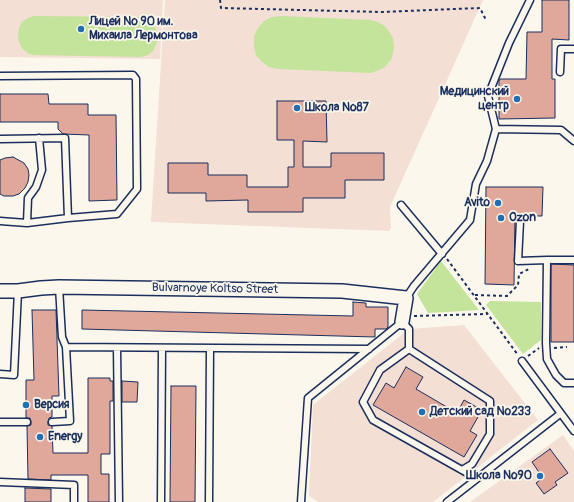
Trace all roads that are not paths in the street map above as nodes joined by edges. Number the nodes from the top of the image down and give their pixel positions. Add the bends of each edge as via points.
1 (530, 0) edge
2 (574, 49) edge
3 (560, 72) dead end
4 (0, 76) edge
5 (496, 129) junction
6 (40, 138) junction
7 (0, 139) edge
8 (574, 141) edge
9 (401, 205) dead end
10 (68, 218) junction
11 (0, 221) edge
12 (520, 221) dead end
13 (27, 222) junction
14 (442, 254) junction
15 (548, 260) junction
16 (574, 260) edge
17 (60, 287) junction
18 (0, 291) edge
19 (18, 291) junction
20 (406, 298) junction
21 (402, 319) junction
22 (66, 347) junction
23 (117, 348) junction
24 (162, 348) junction
25 (210, 348) junction
26 (369, 349) junction
27 (409, 349) junction
28 (522, 361) road end
29 (0, 374) edge
30 (574, 383) edge
31 (560, 414) junction
32 (0, 422) edge
33 (27, 422) dead end
34 (52, 422) dead end
35 (574, 431) edge
36 (462, 470) junction
37 (474, 481) junction
38 (0, 482) edge
39 (74, 502) edge
40 (119, 502) edge
41 (161, 502) edge
42 (209, 502) edge
43 (302, 502) edge
44 (447, 502) edge

1 - 5 lane via 509,43 488,96
2 - 3 lane via 561,49
4 - 10 lane via 133,75 136,79 137,189 118,214
5 - 8 lane via 562,130
5 - 14 lane via 487,161 476,184 470,220
6 - 7 lane
6 - 10 lane via 65,138
6 - 13 lane via 42,170 36,187 28,198
9 - 14 lane
10 - 13 lane
11 - 13 lane
12 - 15 lane via 518,261
14 - 20 lane
15 - 16 lane
15 - 30 lane via 547,359 556,375 564,382
17 - 19 street, Bulvarnoye Koltso Street
17 - 20 street, Bulvarnoye Koltso Street via 342,291
17 - 22 lane via 62,337
18 - 19 street, Bulvarnoye Koltso Street
19 - 29 lane via 14,375
20 - 21 street
21 - 26 lane
21 - 27 lane via 409,329
22 - 23 lane
22 - 34 lane via 70,421
23 - 24 lane
23 - 40 lane
24 - 25 lane
24 - 41 lane
25 - 26 lane
25 - 42 lane
26 - 43 lane via 308,398
27 - 36 lane via 490,401 490,434 472,464
27 - 36 lane via 380,370 363,402 373,420
28 - 31 lane
31 - 35 lane
31 - 37 lane
32 - 33 lane
36 - 37 lane
37 - 44 lane
38 - 39 lane via 74,485

